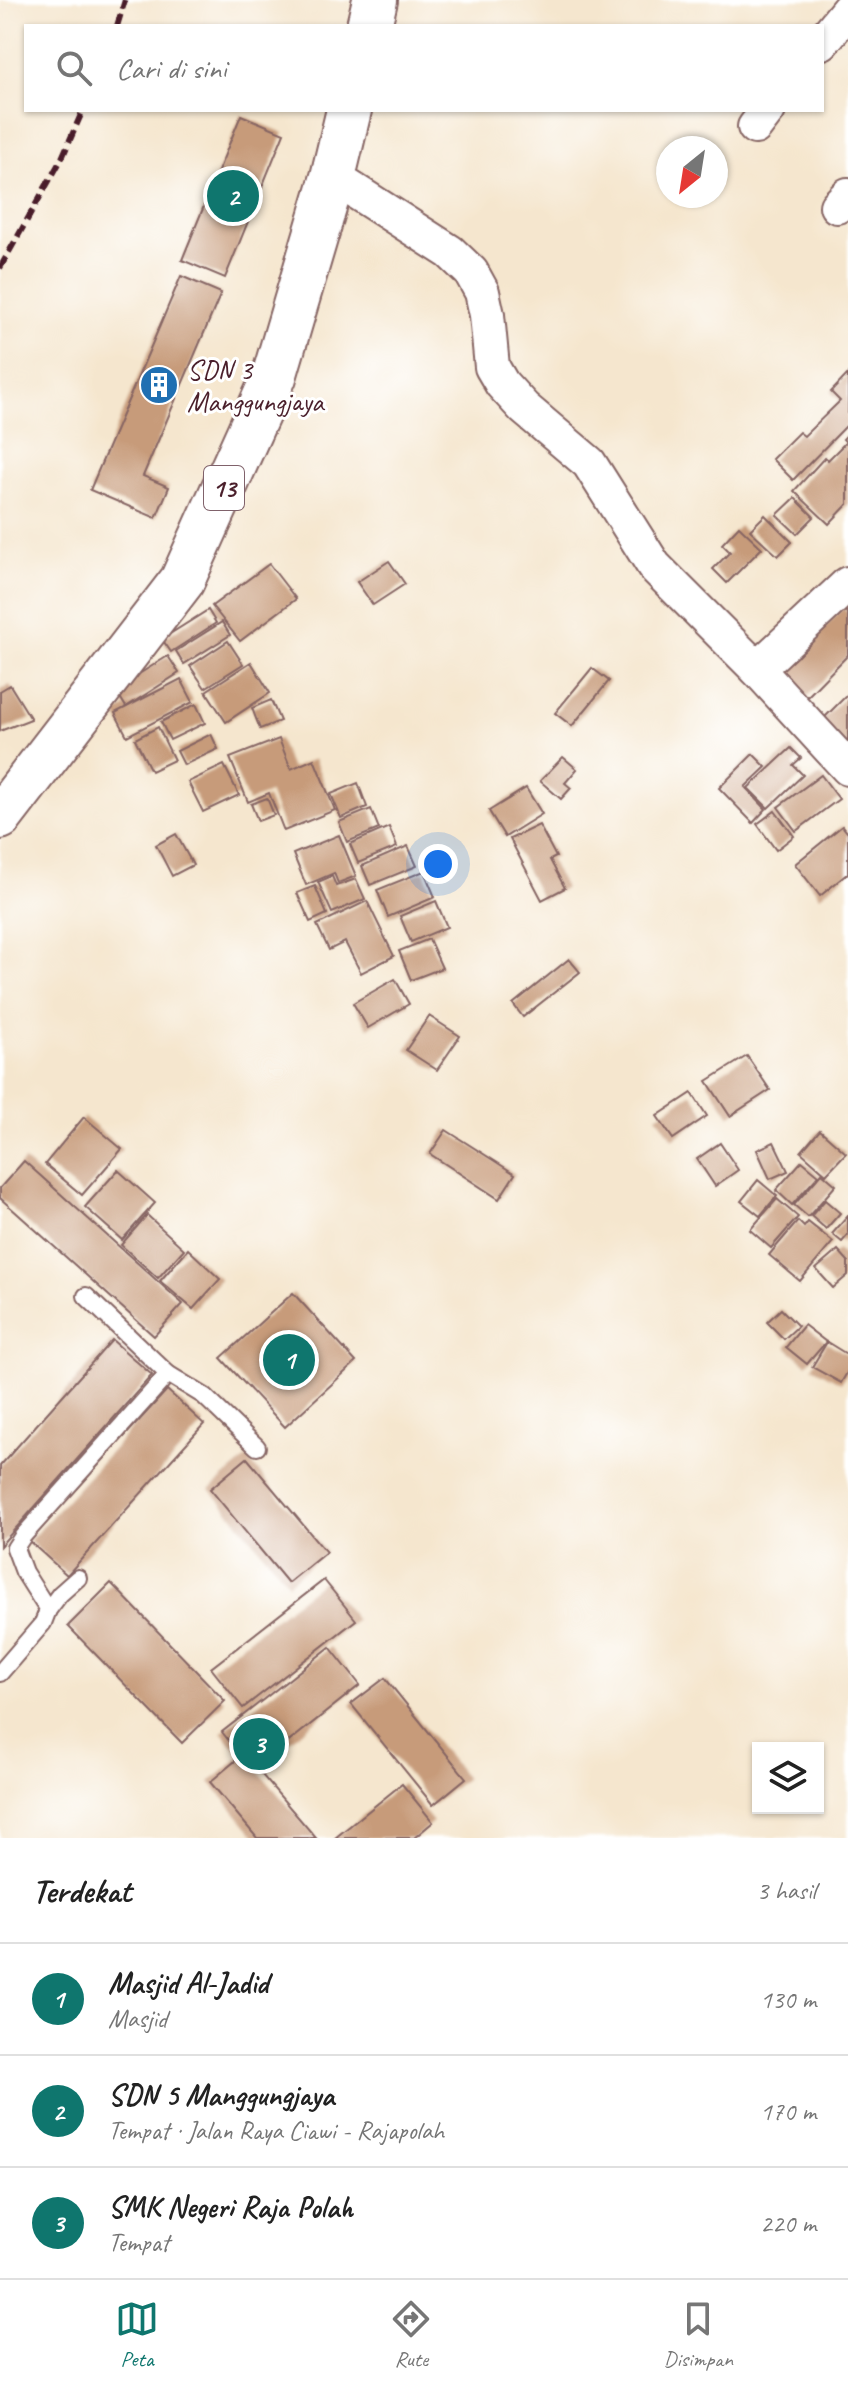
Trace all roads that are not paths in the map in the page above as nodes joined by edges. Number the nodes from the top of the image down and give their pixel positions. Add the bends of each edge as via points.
1 (375, 0) edge
2 (848, 10) edge
3 (369, 24) edge
4 (824, 40) edge
5 (349, 112) edge
6 (333, 177) junction
7 (848, 584) edge
8 (757, 669) junction
9 (848, 768) edge
10 (0, 817) edge
11 (86, 1296) dead end
12 (168, 1374) junction
13 (257, 1447) dead end
14 (78, 1578) dead end
15 (48, 1610) junction
16 (0, 1673) edge

1 - 3 highway
2 - 4 street
5 - 6 highway, 13
6 - 8 street via 450,252 471,272 482,292 492,367 502,384 589,463 654,566
6 - 10 highway, 13 via 274,377 182,581
7 - 8 street
8 - 9 street
11 - 12 lane
12 - 13 lane via 204,1396
12 - 15 lane via 15,1548
14 - 15 lane
15 - 16 lane

